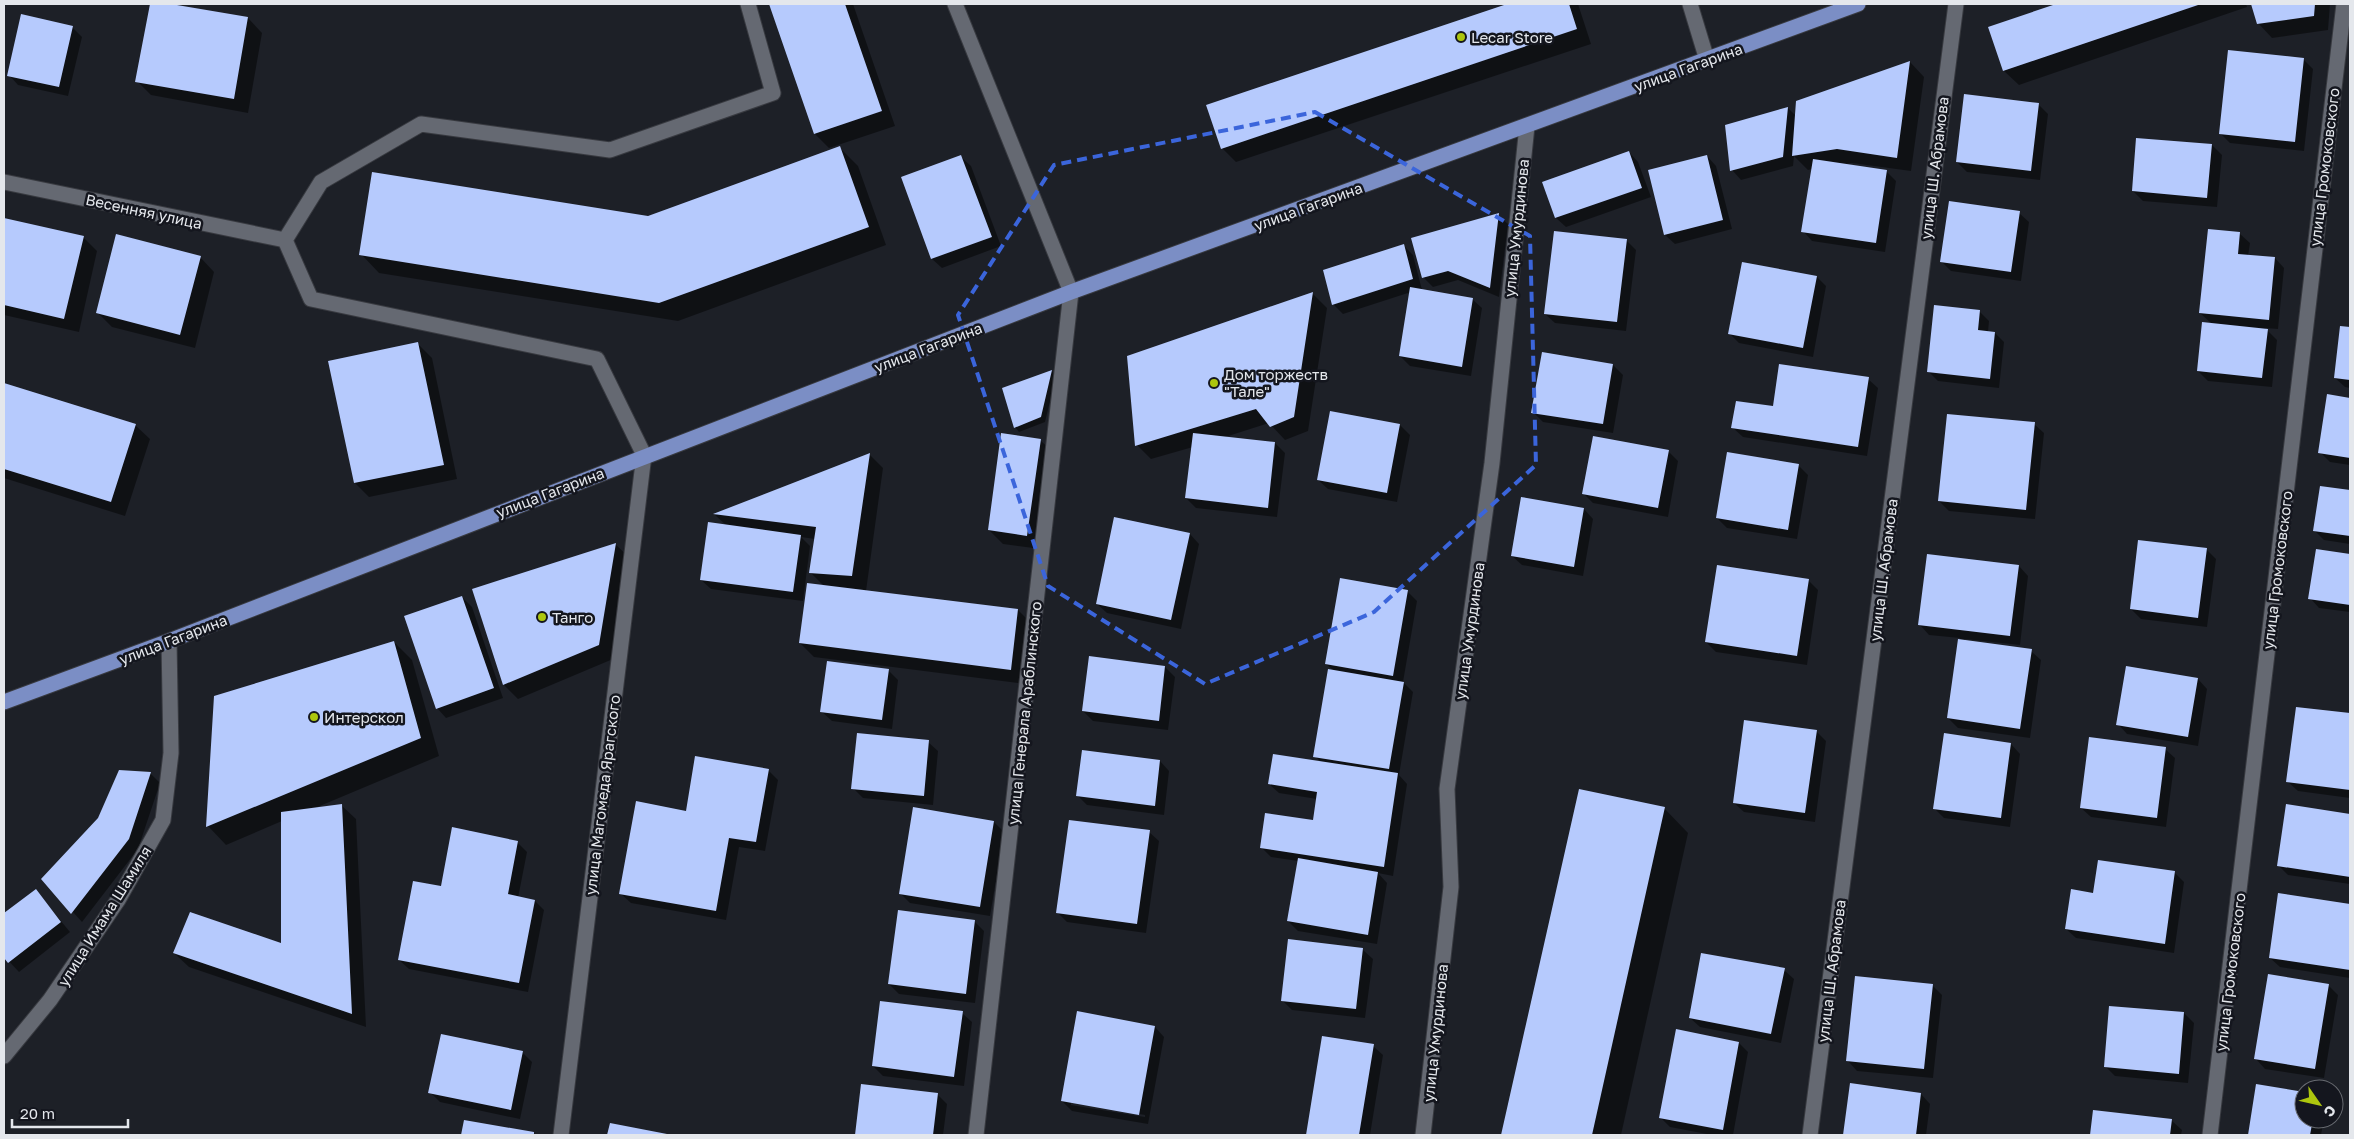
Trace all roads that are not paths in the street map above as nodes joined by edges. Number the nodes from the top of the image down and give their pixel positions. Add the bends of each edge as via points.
1 (748, 4) edge
2 (955, 4) edge
3 (1690, 4) edge
4 (1858, 4) edge
5 (1956, 4) edge
6 (2344, 4) edge
7 (1707, 60) junction
8 (1527, 126) junction
9 (4, 182) edge
10 (285, 240) junction
11 (1071, 292) junction
12 (644, 455) junction
13 (169, 641) junction
14 (4, 702) edge
15 (4, 1056) edge
16 (561, 1135) edge
17 (976, 1135) edge
18 (1423, 1135) edge
19 (1810, 1135) edge
20 (2210, 1135) edge

1 - 10 street via 773,93 610,150 421,124 321,182
2 - 11 street
3 - 7 street
4 - 7 main road, улица Гагарина
5 - 19 street, улица Ш. Абрамова
6 - 20 street, улица Громоковского
7 - 8 main road, улица Гагарина
8 - 11 main road, улица Гагарина
8 - 18 street, улица Умурдинова via 1492,463 1447,789 1451,887
9 - 10 street, Весенняя улица
10 - 12 street via 310,299 597,359
11 - 12 main road, улица Гагарина
11 - 17 street, улица Генерала Араблинского
12 - 13 main road, улица Гагарина
12 - 16 street, улица Магомеда Ярагского
13 - 14 main road, улица Гагарина
13 - 15 street, улица Имама Шамиля via 171,753 163,820 118,900 50,1000

